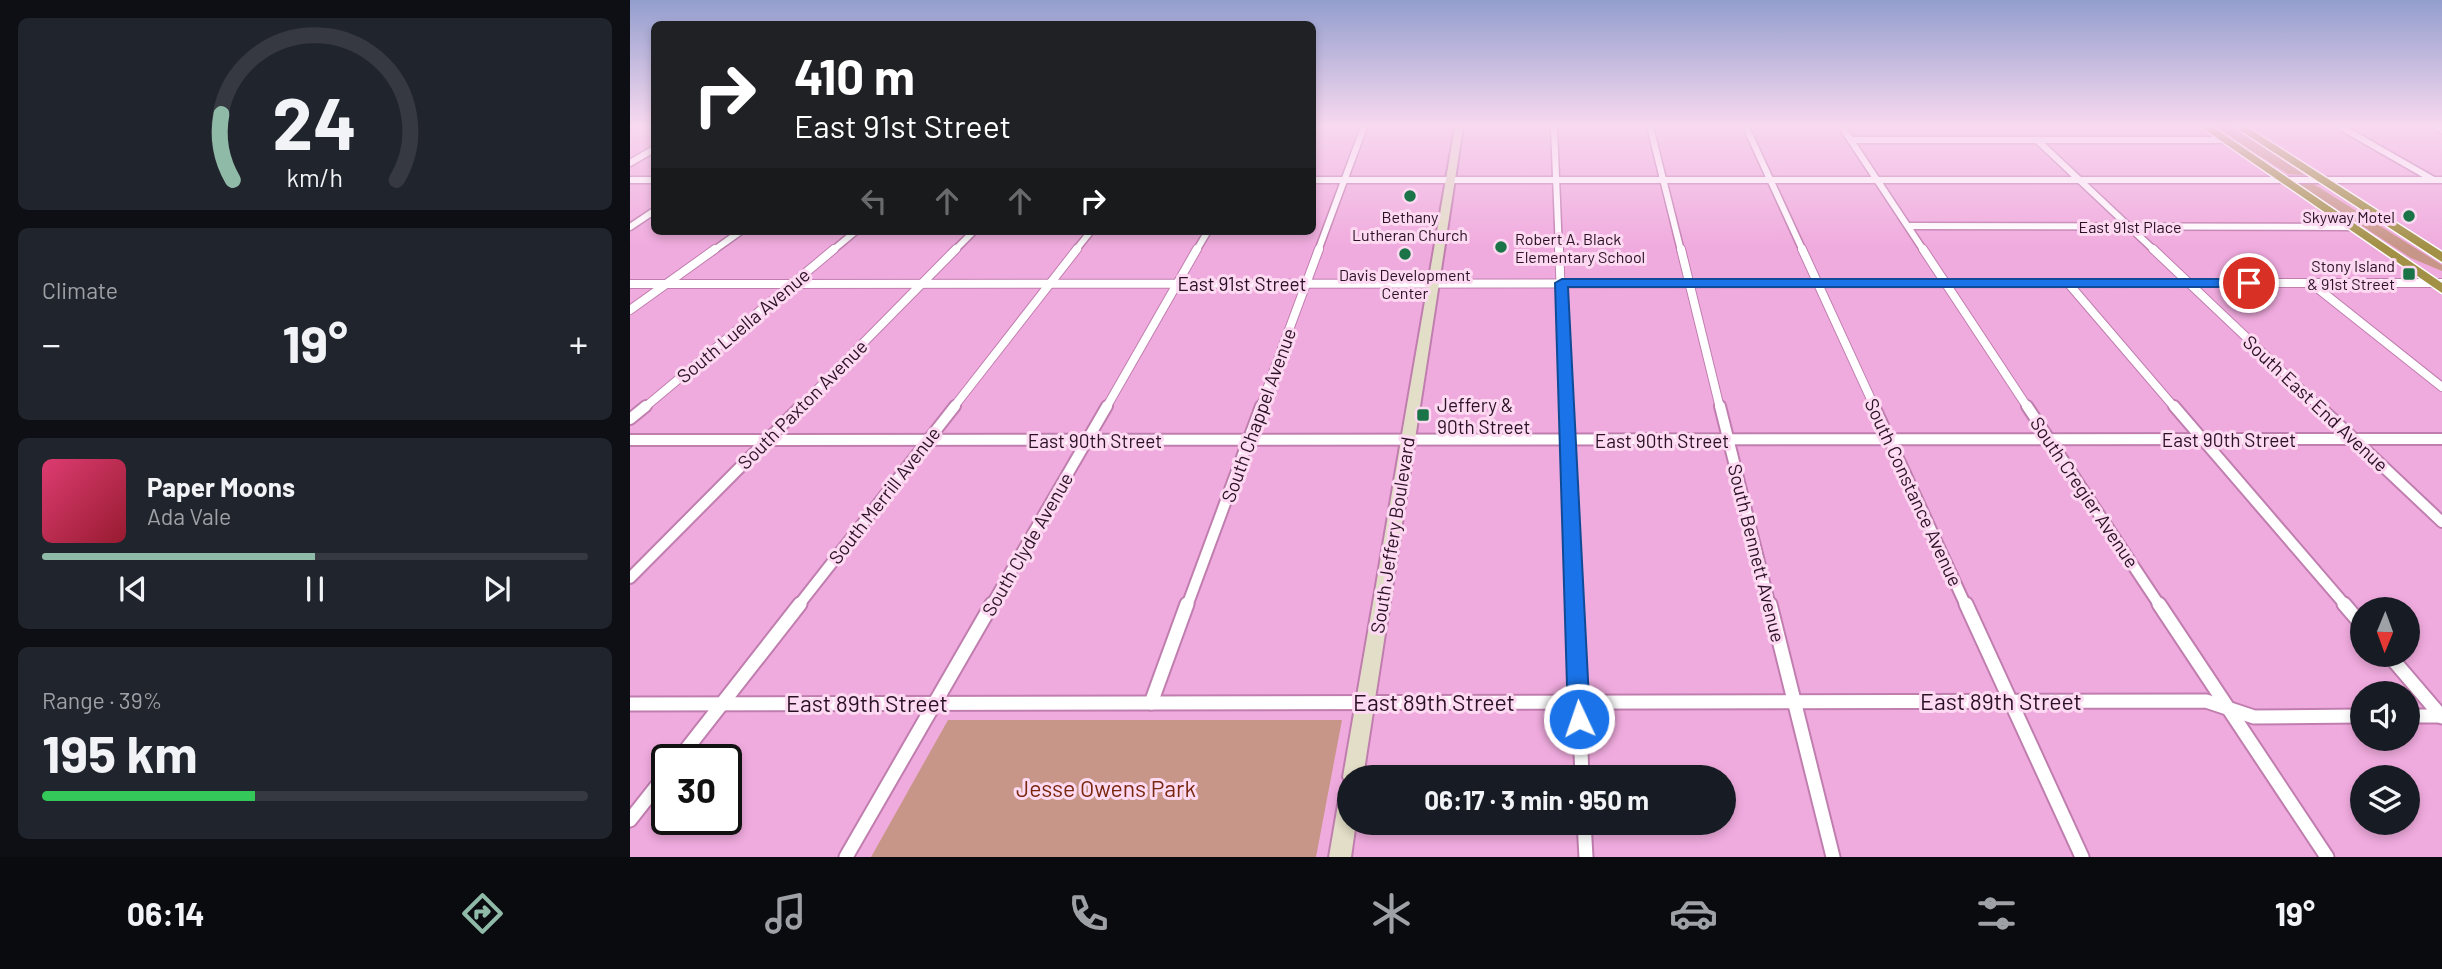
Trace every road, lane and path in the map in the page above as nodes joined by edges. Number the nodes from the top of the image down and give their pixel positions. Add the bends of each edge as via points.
1 (1349, 167) edge
2 (1452, 167) edge
3 (1556, 167) edge
4 (1660, 167) edge
5 (1765, 167) edge
6 (1869, 167) edge
7 (2065, 167) edge
8 (2264, 167) edge
9 (2301, 167) edge
10 (2414, 167) edge
11 (630, 180) edge
12 (651, 180) edge
13 (1316, 180) edge
14 (1344, 180) junction
15 (1450, 180) junction
16 (1557, 180) junction
17 (1663, 180) junction
18 (1771, 180) junction
19 (1877, 180) junction
20 (2079, 180) junction
21 (2283, 180) junction
22 (2321, 180) junction
23 (2439, 181) edge
24 (651, 213) edge
25 (1908, 226) junction
26 (2129, 226) junction
27 (630, 227) edge
28 (2351, 227) junction
29 (735, 235) edge
30 (851, 235) edge
31 (970, 235) edge
32 (1088, 235) edge
33 (1206, 235) edge
34 (2442, 258) edge
35 (1050, 283) junction
36 (1178, 283) junction
37 (1306, 283) junction
38 (1434, 283) junction
39 (1562, 283) junction
40 (1689, 283) junction
41 (1818, 283) junction
42 (1946, 283) junction
43 (2068, 283) junction
44 (2189, 283) junction
45 (2311, 283) junction
46 (2440, 283) edge
47 (630, 284) edge
48 (667, 284) junction
49 (793, 284) junction
50 (922, 284) junction
51 (630, 310) edge
52 (2442, 387) edge
53 (630, 419) edge
54 (2050, 439) junction
55 (2203, 439) junction
56 (2354, 439) junction
57 (2442, 439) edge
58 (630, 440) edge
59 (766, 440) junction
60 (928, 440) junction
61 (1087, 440) junction
62 (1248, 440) junction
63 (1408, 440) junction
64 (1569, 440) junction
65 (1729, 440) junction
66 (1890, 440) junction
67 (2442, 522) edge
68 (630, 578) edge
69 (2350, 611) edge
70 (2399, 667) edge
71 (1794, 701) junction
72 (1578, 702) junction
73 (2011, 702) junction
74 (721, 703) junction
75 (934, 703) junction
76 (1151, 703) junction
77 (1365, 703) junction
78 (630, 704) edge
79 (2228, 708) junction
80 (2350, 716) edge
81 (2420, 716) edge
82 (2442, 716) edge
83 (690, 744) edge
84 (1355, 765) edge
85 (1581, 765) edge
86 (651, 793) edge
87 (630, 820) edge
88 (1343, 835) edge
89 (1585, 835) edge
90 (846, 857) edge
91 (1340, 857) edge
92 (1586, 857) edge
93 (1833, 857) edge
94 (2082, 857) edge
95 (2327, 857) edge

1 - 14 street, South Chappel Avenue
2 - 15 main road, South Jeffery Boulevard
3 - 16 street
4 - 17 street, South Bennett Avenue
5 - 18 street, South Constance Avenue
6 - 19 street, South Cregier Avenue
7 - 20 street, South East End Avenue
8 - 21 highway
9 - 22 highway
10 - 23 street
11 - 12 street
13 - 14 street
14 - 15 street
14 - 37 street, South Chappel Avenue
15 - 16 street
15 - 38 main road, South Jeffery Boulevard
16 - 17 street
16 - 39 street
17 - 18 street
17 - 40 street, South Bennett Avenue
18 - 19 street
18 - 41 street, South Constance Avenue
19 - 20 street
19 - 25 street, South Cregier Avenue
20 - 21 street
20 - 26 street, South East End Avenue
21 - 22 street
21 - 28 highway
22 - 23 street
22 - 34 highway
24 - 27 street
25 - 26 street, East 91st Place
25 - 42 street, South Cregier Avenue
26 - 28 street, East 91st Place
26 - 44 street, South East End Avenue
28 - 46 highway
29 - 48 street
30 - 49 street, South Luella Avenue
31 - 50 street, South Paxton Avenue
32 - 35 street, South Merrill Avenue
33 - 36 street, South Clyde Avenue
35 - 36 street, East 91st Street
35 - 50 street, East 91st Street
35 - 60 street, South Merrill Avenue
36 - 37 street, East 91st Street
36 - 61 street, South Clyde Avenue
37 - 38 street, East 91st Street
37 - 62 street, South Chappel Avenue
38 - 39 street, East 91st Street
38 - 63 main road, South Jeffery Boulevard
39 - 40 street, East 91st Street
39 - 64 street
40 - 41 street, East 91st Street
40 - 65 street, South Bennett Avenue
41 - 42 street, East 91st Street
41 - 66 street, South Constance Avenue
42 - 43 street, East 91st Street
42 - 54 street, South Cregier Avenue
43 - 44 street, East 91st Street
43 - 55 street
44 - 45 street, East 91st Street
44 - 56 street, South East End Avenue
45 - 46 street, East 91st Street
45 - 52 street
47 - 48 street, East 91st Street
48 - 49 street, East 91st Street
48 - 51 street
49 - 50 street, East 91st Street
49 - 53 street, South Luella Avenue
50 - 59 street, South Paxton Avenue
54 - 55 street, East 90th Street
54 - 66 street, East 90th Street
54 - 79 street, South Cregier Avenue
55 - 56 street, East 90th Street
55 - 69 street
56 - 57 street, East 90th Street
56 - 67 street, South East End Avenue
58 - 59 street, East 90th Street
59 - 60 street, East 90th Street
59 - 68 street, South Paxton Avenue
60 - 61 street, East 90th Street
60 - 74 street, South Merrill Avenue
61 - 62 street, East 90th Street
61 - 75 street, South Clyde Avenue
62 - 63 street, East 90th Street
62 - 76 street, South Chappel Avenue
63 - 64 street, East 90th Street
63 - 77 main road, South Jeffery Boulevard
64 - 65 street, East 90th Street
64 - 72 street
65 - 66 street, East 90th Street
65 - 71 street, South Bennett Avenue
66 - 73 street, South Constance Avenue
70 - 82 street
71 - 72 street, East 89th Street
71 - 73 street, East 89th Street
71 - 93 street, South Bennett Avenue
72 - 77 street, East 89th Street
72 - 85 street
73 - 79 street, East 89th Street via 2206,701
73 - 94 street, South Constance Avenue
74 - 75 street, East 89th Street
74 - 78 street, East 89th Street
74 - 83 street, South Merrill Avenue
75 - 76 street, East 89th Street
75 - 90 street, South Clyde Avenue
76 - 77 street, East 89th Street
77 - 84 main road, South Jeffery Boulevard
79 - 80 street, East 89th Street via 2254,717
79 - 95 street, South Cregier Avenue
81 - 82 street
86 - 87 street
88 - 91 main road
89 - 92 street

